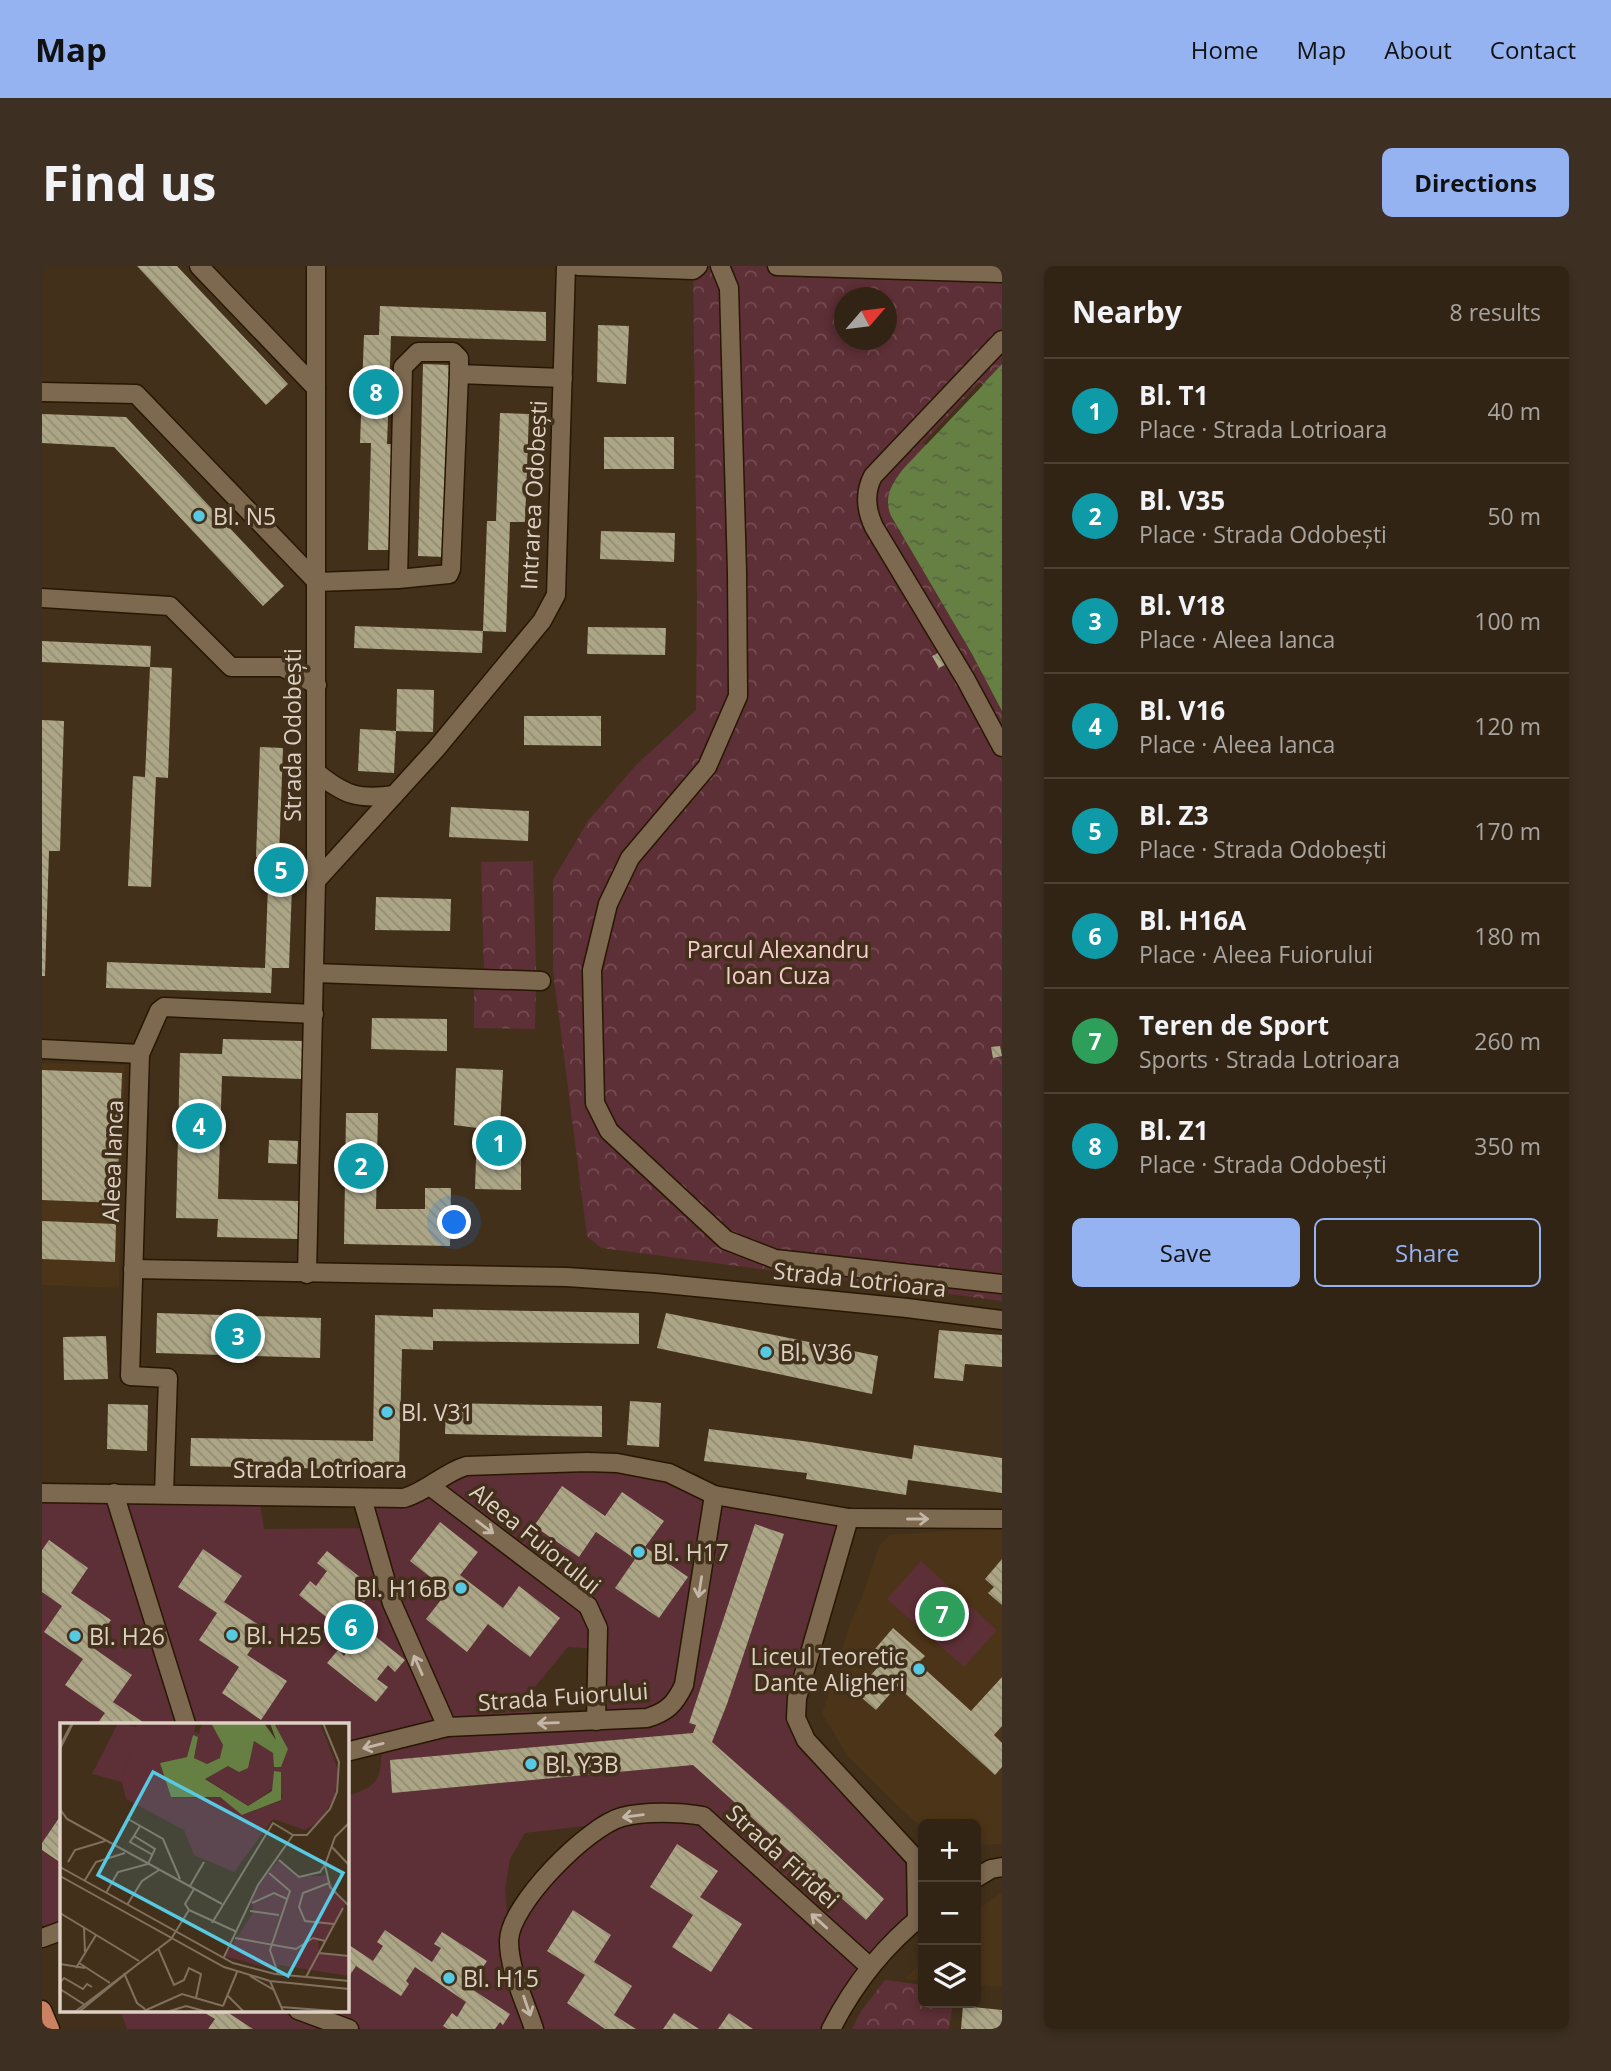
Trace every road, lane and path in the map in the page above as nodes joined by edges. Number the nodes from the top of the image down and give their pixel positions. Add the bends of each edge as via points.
1 (199, 266) edge
2 (316, 266) edge
3 (566, 266) edge
4 (578, 266) edge
5 (720, 266) edge
6 (777, 266) edge
7 (695, 268) edge
8 (1002, 273) edge
9 (1002, 340) edge
10 (459, 374) junction
11 (563, 378) junction
12 (316, 388) junction
13 (42, 392) edge
14 (398, 579) junction
15 (317, 582) junction
16 (42, 598) edge
17 (317, 685) junction
18 (1002, 747) edge
19 (316, 772) junction
20 (394, 795) junction
21 (316, 881) junction
22 (314, 972) junction
23 (541, 981) dead end
24 (314, 1014) junction
25 (42, 1049) edge
26 (140, 1054) junction
27 (134, 1269) junction
28 (307, 1274) junction
29 (1002, 1284) edge
30 (1002, 1320) edge
31 (430, 1486) junction
32 (42, 1493) edge
33 (114, 1493) junction
34 (164, 1493) junction
35 (714, 1495) junction
36 (362, 1498) junction
37 (849, 1518) junction
38 (1002, 1519) edge
39 (596, 1721) junction
40 (186, 1723) edge
41 (447, 1727) junction
42 (348, 1752) edge
43 (918, 1858) edge
44 (918, 1920) edge
45 (60, 1931) edge
46 (42, 1938) edge
47 (870, 1967) junction
48 (42, 2010) edge
49 (301, 2011) edge
50 (50, 2029) edge
51 (349, 2029) edge
52 (534, 2029) edge
53 (831, 2029) edge

1 - 12 street
2 - 12 street, Strada Odobești
3 - 11 street, Intrarea Odobești
4 - 7 street
5 - 29 street via 729,288 738,696 708,767 630,858 608,904 592,970 595,1103 609,1131 726,1240 775,1259
6 - 8 street
9 - 18 street via 880,468 867,494 874,527
10 - 11 street
10 - 14 street via 451,569 449,574
10 - 14 street via 459,358 453,352 418,352 403,368
11 - 20 street, Intrarea Odobești via 556,595 542,621
12 - 15 street, Strada Odobești
13 - 15 street via 136,394
14 - 15 street
15 - 17 street, Strada Odobești
16 - 17 street via 170,606 231,667 282,667
17 - 19 street, Strada Odobești
19 - 20 street via 352,796
19 - 21 street, Strada Odobești
20 - 21 street, Intrarea Odobești
21 - 22 street, Strada Odobești
22 - 23 street
22 - 24 street, Strada Odobești
24 - 26 street via 164,1007
24 - 28 street, Strada Odobești
25 - 26 street
26 - 27 street, Aleea Ianca
27 - 28 street
27 - 34 street, Aleea Ianca via 130,1376 168,1378
28 - 30 street, Strada Lotrioara via 605,1279
31 - 35 street, Strada Lotrioara via 466,1466 587,1462 646,1467
31 - 36 street, Strada Lotrioara via 404,1498
31 -> 39 street, Aleea Fuiorului via 588,1606 598,1628
32 - 33 street, Strada Lotrioara
33 - 34 street, Strada Lotrioara
33 - 40 street
34 - 36 street, Strada Lotrioara
35 - 37 street, Strada Lotrioara
35 -> 39 street, Strada Fuiorului via 684,1685 677,1702 664,1713 647,1718
41 -> 36 street via 392,1603
37 -> 38 street, Strada Lotrioara
37 - 43 street via 797,1699 796,1718 806,1740
39 -> 41 street, Strada Fuiorului
41 -> 42 street
44 - 47 street
45 - 46 street
47 -> 52 street, Strada Firidei via 703,1816 624,1816 586,1836 546,1877 517,1916 509,1938 513,1965
47 - 53 street
48 - 50 main road
49 - 51 street

